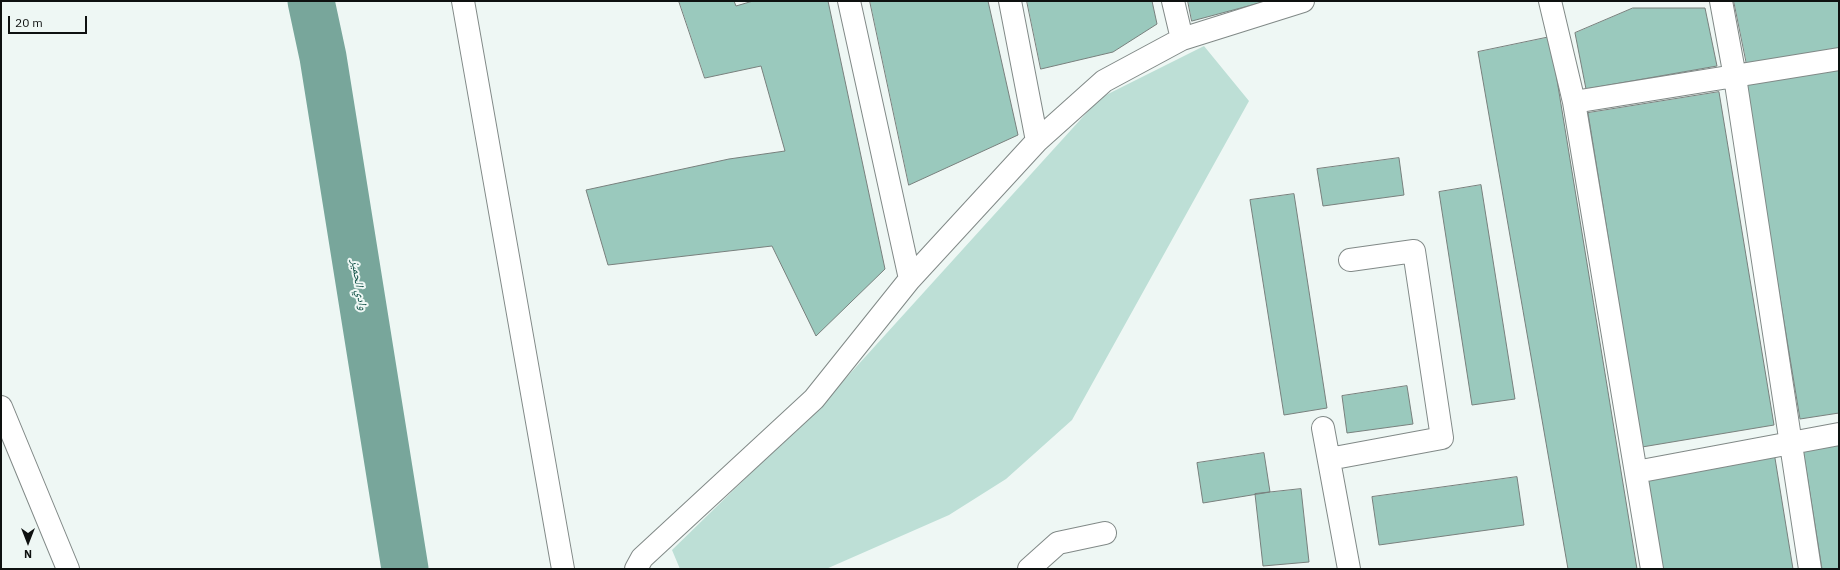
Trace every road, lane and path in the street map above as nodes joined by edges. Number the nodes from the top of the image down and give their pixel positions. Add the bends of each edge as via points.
1 (463, 1) edge
2 (849, 1) edge
3 (1010, 1) edge
4 (1174, 1) edge
5 (1303, 1) edge
6 (1550, 1) edge
7 (1722, 1) edge
8 (1182, 39) junction
9 (1839, 59) edge
10 (1735, 77) junction
11 (1574, 102) junction
12 (1037, 141) junction
13 (1350, 260) dead end
14 (910, 279) junction
15 (1, 406) edge
16 (1323, 428) dead end
17 (1839, 434) edge
18 (1791, 443) junction
19 (1329, 459) junction
20 (1636, 472) junction
21 (1105, 533) dead end
22 (68, 569) edge
23 (563, 569) edge
24 (636, 569) edge
25 (1029, 569) edge
26 (1349, 569) edge
27 (1652, 569) edge
28 (1810, 569) edge

1 - 23 street
2 - 14 street
3 - 12 street
4 - 8 street
5 - 8 street
6 - 11 street
7 - 10 street
8 - 12 street via 1104,81
9 - 10 street
10 - 11 street
10 - 18 street
11 - 20 street
12 - 14 street
13 - 19 street via 1414,251 1442,438
14 - 24 street via 814,399 642,558
15 - 22 street
16 - 19 street
17 - 18 street
18 - 20 street
18 - 28 street
19 - 26 street
20 - 27 street
21 - 25 street via 1058,543

